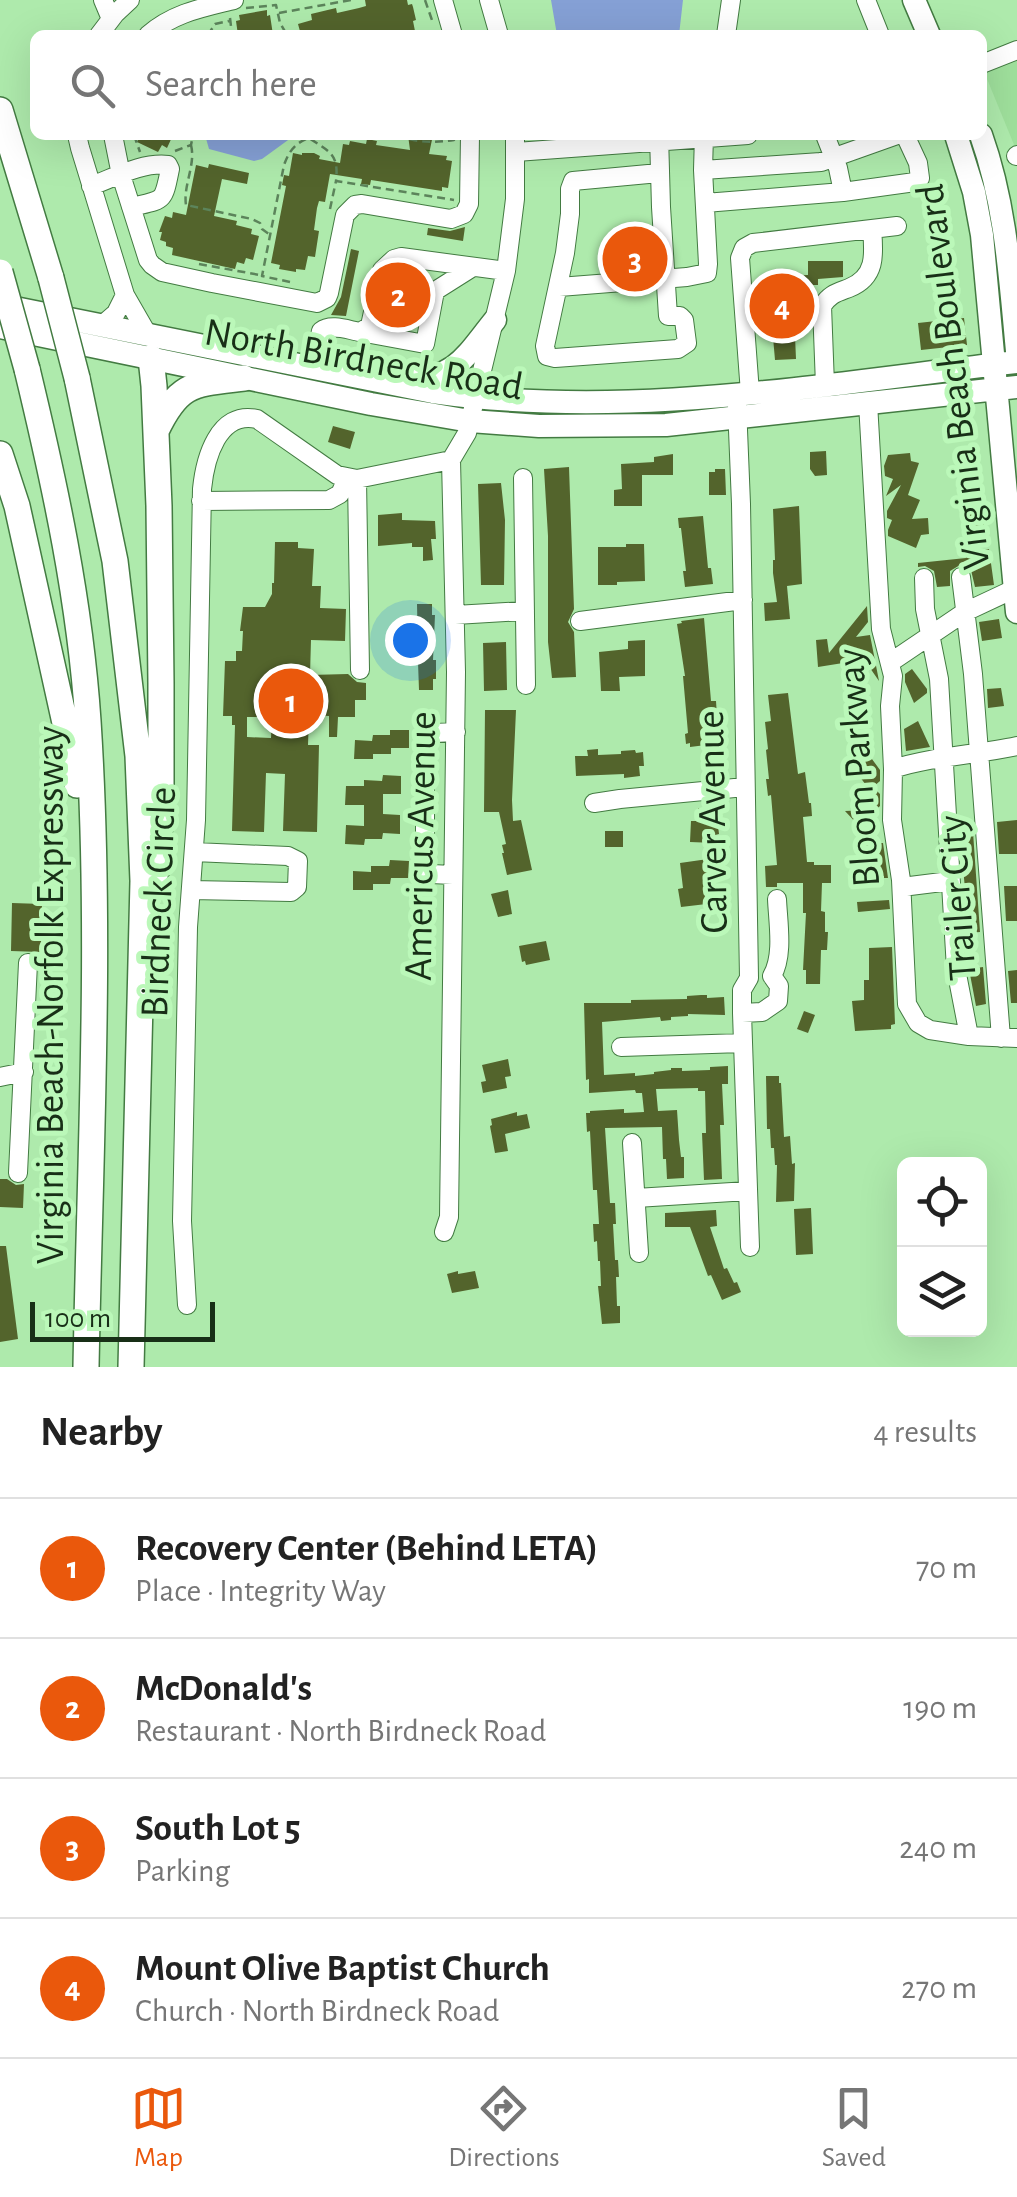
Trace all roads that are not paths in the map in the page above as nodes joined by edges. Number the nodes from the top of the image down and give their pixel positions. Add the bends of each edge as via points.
1 (103, 0) edge
2 (130, 0) edge
3 (443, 0) edge
4 (489, 0) edge
5 (731, 0) edge
6 (866, 0) edge
7 (920, 2) edge
8 (236, 6) edge
9 (110, 19) junction
10 (102, 30) edge
11 (155, 30) edge
12 (451, 30) edge
13 (498, 30) edge
14 (727, 30) edge
15 (878, 30) edge
16 (928, 30) edge
17 (1017, 50) edge
18 (987, 62) edge
19 (0, 110) edge
20 (79, 140) edge
21 (114, 140) edge
22 (470, 140) edge
23 (615, 140) edge
24 (659, 140) edge
25 (704, 140) edge
26 (827, 140) edge
27 (884, 140) edge
28 (908, 140) edge
29 (958, 140) edge
30 (983, 140) edge
31 (571, 142) edge
32 (515, 144) edge
33 (834, 159) junction
34 (703, 170) junction
35 (659, 173) junction
36 (121, 175) junction
37 (91, 186) junction
38 (1007, 190) edge
39 (843, 192) junction
40 (129, 200) junction
41 (705, 203) junction
42 (97, 206) junction
43 (897, 226) dead end
44 (872, 229) junction
45 (1013, 264) edge
46 (472, 266) junction
47 (506, 271) junction
48 (0, 272) edge
49 (665, 279) junction
50 (559, 287) junction
51 (125, 295) junction
52 (0, 306) edge
53 (494, 320) junction
54 (101, 326) junction
55 (0, 327) edge
56 (360, 332) junction
57 (149, 347) junction
58 (1017, 352) edge
59 (313, 368) junction
60 (1006, 376) edge
61 (244, 378) junction
62 (391, 384) junction
63 (825, 385) junction
64 (741, 402) junction
65 (868, 403) junction
66 (473, 409) junction
67 (156, 432) junction
68 (0, 454) edge
69 (451, 460) junction
70 (523, 478) dead end
71 (352, 479) junction
72 (201, 501) junction
73 (961, 577) dead end
74 (924, 578) dead end
75 (743, 600) junction
76 (1016, 601) edge
77 (525, 611) junction
78 (965, 612) junction
79 (455, 615) junction
80 (580, 621) dead end
81 (932, 636) junction
82 (891, 662) junction
83 (360, 670) dead end
84 (526, 685) dead end
85 (456, 732) junction
86 (1017, 746) edge
87 (980, 754) junction
88 (945, 758) junction
89 (893, 770) junction
90 (745, 786) junction
91 (594, 803) dead end
92 (194, 852) junction
93 (453, 876) junction
94 (950, 881) junction
95 (902, 886) junction
96 (191, 890) junction
97 (777, 899) dead end
98 (95, 925) junction
99 (28, 963) dead end
100 (772, 976) junction
101 (749, 978) junction
102 (742, 1013) junction
103 (969, 1036) junction
104 (1009, 1038) edge
105 (742, 1043) junction
106 (621, 1047) dead end
107 (140, 1056) junction
108 (24, 1072) junction
109 (0, 1077) edge
110 (632, 1143) dead end
111 (18, 1172) dead end
112 (748, 1191) junction
113 (636, 1198) junction
114 (444, 1232) dead end
115 (750, 1247) dead end
116 (639, 1253) dead end
117 (187, 1305) dead end
118 (86, 1367) edge
119 (131, 1367) edge

1 - 9 street
2 - 9 street
3 - 12 street
4 - 13 street
5 - 14 street
6 - 15 street
7 - 16 main road
8 - 11 street via 184,12
9 - 10 street
17 - 18 street
19 - 107 highway, bridge via 77,378 115,561 138,756
20 - 37 street
21 - 36 street
22 - 40 street via 464,214 451,219 354,205 344,215 329,293 317,303 156,269
23 - 31 street
24 - 35 street
25 - 34 street
26 - 33 street
27 - 33 street
28 - 39 street via 918,181
29 - 60 main road, Virginia Beach Boulevard via 974,192
30 - 38 main road, Virginia Beach Boulevard
31 - 32 street
32 - 47 street
33 - 34 street
33 - 39 street
34 - 41 street
35 - 49 street
35 - 50 street via 573,181
36 - 37 street
36 - 40 street
36 - 40 street via 164,164 170,169 160,200
37 - 42 street
38 - 45 main road, Virginia Beach Boulevard
39 - 41 street
40 - 42 street
41 - 49 street via 706,273
42 - 51 street
43 - 44 street
44 - 63 street via 870,268 822,306
44 - 64 street, Carver Avenue via 744,248
45 - 58 main road, Virginia Beach Boulevard
46 - 47 street
46 - 56 street via 394,259 382,270 370,326
46 - 56 street via 435,290 425,344
47 - 53 street
48 - 98 highway, Virginia Beach-Norfolk Expressway, bridge via 58,498 80,644
49 - 50 street
49 - 50 street via 668,316 684,320 685,346 551,358 545,346
51 - 54 street
51 - 57 street
52 - 54 main road, North Birdneck Road
53 - 62 main road via 454,368
53 - 66 street
54 - 57 main road, North Birdneck Road
55 - 57 main road, North Birdneck Road
56 - 59 street via 324,328
57 - 59 main road, North Birdneck Road
57 - 61 main road, North Birdneck Road
57 - 67 highway
59 - 62 main road, North Birdneck Road
60 - 63 main road, North Birdneck Road
60 - 65 main road, North Birdneck Road
60 - 76 main road, Virginia Beach Boulevard
61 - 66 main road, North Birdneck Road via 371,404
61 - 67 highway via 186,388
62 - 66 main road, North Birdneck Road
63 - 64 main road, North Birdneck Road
64 - 65 main road, North Birdneck Road
64 - 66 main road, North Birdneck Road
64 - 75 street, Carver Avenue
65 - 82 street, Bloom Parkway via 882,629
66 - 69 street
67 - 107 highway via 161,812
68 - 98 highway via 71,750
69 - 71 street
69 - 79 street, Americus Avenue
70 - 77 street
71 - 72 street via 328,500
71 - 72 street, Birdneck Circle via 257,419 238,418 225,426 208,455
71 - 83 street
72 - 92 street, Birdneck Circle
73 - 78 street, Trailer City
74 - 81 street
75 - 80 street
75 - 90 street, Carver Avenue
76 - 78 street
77 - 79 street
77 - 84 street
78 - 81 street
78 - 87 street, Trailer City
79 - 85 street, Americus Avenue
81 - 82 street
81 - 88 street
82 - 89 street, Bloom Parkway
85 - 93 street, Americus Avenue
85 - 93 street via 428,736 424,754 426,870
86 - 87 street, Trailer City
87 - 88 street, Trailer City
87 - 104 street, Trailer City
88 - 89 street, Trailer City
88 - 94 street
89 - 95 street, Bloom Parkway
90 - 91 street
90 - 101 street, Carver Avenue
92 - 96 street, Birdneck Circle
92 - 96 street via 288,856 298,861 297,887
93 - 114 street, Americus Avenue
94 - 95 street
94 - 103 street
95 - 103 street, Bloom Parkway via 910,1013 930,1030
96 - 117 street, Birdneck Circle via 182,1222
97 - 100 street
98 - 118 highway, Virginia Beach-Norfolk Expressway
99 - 108 street
100 - 101 street
100 - 102 street via 780,986 778,1001 762,1012
101 - 102 street, Carver Avenue
102 - 105 street, Carver Avenue
103 - 104 street, Bloom Parkway
105 - 106 street
105 - 112 street, Carver Avenue
107 - 119 highway
108 - 109 street
108 - 111 street
110 - 113 street
112 - 113 street
112 - 115 street, Carver Avenue
113 - 116 street

